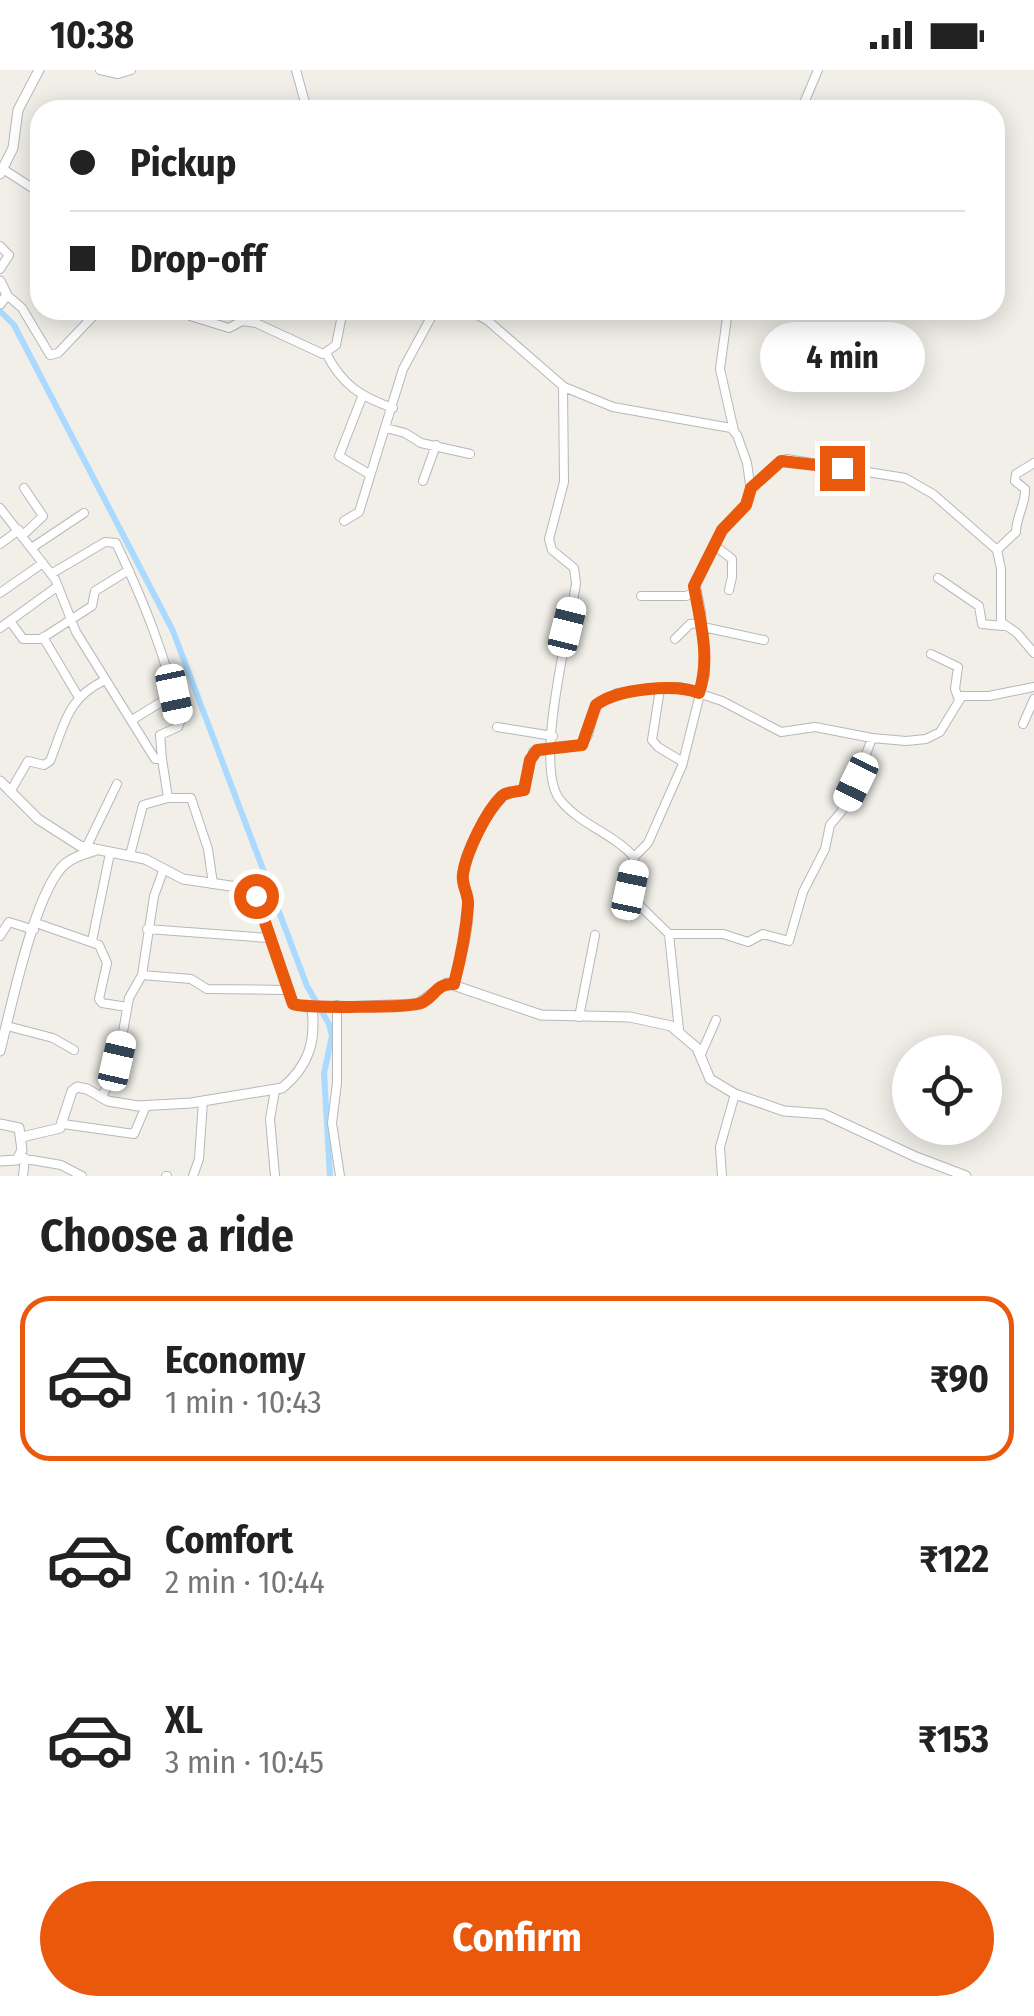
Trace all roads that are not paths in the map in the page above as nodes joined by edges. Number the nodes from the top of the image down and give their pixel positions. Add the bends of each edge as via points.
1 (40, 70) edge
2 (100, 70) edge
3 (132, 70) edge
4 (296, 70) edge
5 (818, 70) edge
6 (304, 100) edge
7 (805, 100) edge
8 (1, 172) edge
9 (30, 187) edge
10 (0, 246) edge
11 (0, 269) edge
12 (0, 281) edge
13 (4, 300) edge
14 (90, 320) edge
15 (203, 320) edge
16 (242, 320) edge
17 (242, 320) edge
18 (257, 320) edge
19 (342, 320) edge
20 (430, 320) edge
21 (487, 320) edge
22 (727, 320) edge
23 (256, 323) junction
24 (326, 354) junction
25 (563, 386) junction
26 (362, 398) junction
27 (394, 408) junction
28 (386, 428) junction
29 (734, 431) junction
30 (436, 445) junction
31 (470, 454) dead end
32 (1034, 462) edge
33 (369, 474) junction
34 (423, 480) dead end
35 (24, 488) dead end
36 (751, 488) junction
37 (0, 509) edge
38 (84, 513) dead end
39 (344, 521) dead end
40 (21, 532) junction
41 (0, 544) edge
42 (714, 545) junction
43 (32, 548) junction
44 (997, 550) junction
45 (43, 563) junction
46 (128, 570) junction
47 (52, 574) junction
48 (938, 578) dead end
49 (58, 586) junction
50 (728, 590) dead end
51 (695, 592) junction
52 (0, 594) edge
53 (641, 596) dead end
54 (70, 618) junction
55 (10, 621) junction
56 (702, 625) junction
57 (1004, 626) junction
58 (0, 628) edge
59 (42, 637) junction
60 (675, 639) dead end
61 (764, 640) dead end
62 (1034, 653) edge
63 (931, 654) dead end
64 (104, 680) junction
65 (1034, 687) edge
66 (660, 688) junction
67 (699, 693) junction
68 (174, 694) junction
69 (78, 696) junction
70 (1034, 699) edge
71 (958, 700) junction
72 (132, 720) junction
73 (1023, 724) dead end
74 (498, 728) dead end
75 (554, 736) junction
76 (872, 738) junction
77 (552, 748) junction
78 (162, 758) junction
79 (683, 762) junction
80 (0, 781) edge
81 (117, 784) dead end
82 (10, 792) junction
83 (168, 798) junction
84 (90, 850) junction
85 (110, 853) junction
86 (130, 855) junction
87 (634, 857) junction
88 (164, 871) junction
89 (213, 884) junction
90 (35, 927) junction
91 (148, 929) junction
92 (669, 934) junction
93 (595, 935) dead end
94 (0, 936) edge
95 (270, 938) junction
96 (92, 942) junction
97 (142, 974) junction
98 (454, 984) junction
99 (286, 990) junction
100 (335, 1005) junction
101 (126, 1007) junction
102 (314, 1008) junction
103 (579, 1017) junction
104 (716, 1020) dead end
105 (6, 1026) junction
106 (678, 1030) junction
107 (0, 1050) edge
108 (74, 1050) dead end
109 (701, 1054) junction
110 (275, 1090) junction
111 (736, 1094) junction
112 (102, 1096) junction
113 (203, 1101) junction
114 (146, 1106) junction
115 (0, 1124) edge
116 (63, 1124) junction
117 (22, 1137) junction
118 (23, 1158) junction
119 (0, 1161) edge
120 (23, 1176) edge
121 (82, 1176) edge
122 (194, 1176) edge
123 (274, 1176) edge
124 (340, 1176) edge
125 (722, 1176) edge
126 (966, 1176) edge

1 - 8 street via 18,110 15,143
2 - 3 street
4 - 6 street
5 - 7 street
8 - 9 street
10 - 11 street via 9,255
12 - 13 street
13 - 14 street via 22,308 50,355
15 - 16 street via 228,328
17 - 23 street
18 - 23 street
19 - 24 street via 336,345
20 - 27 street via 404,370
21 - 25 street
22 - 29 street via 720,369
23 - 24 street
24 - 26 street
25 - 29 street via 604,405
25 - 75 street via 564,482 549,539 574,568 576,583 556,678
26 - 27 street
26 - 33 street via 340,456
27 - 28 street
28 - 30 street
28 - 33 street
29 - 36 street
30 - 31 street
30 - 34 street
32 - 44 street via 1016,474 1026,494 1016,532
33 - 39 street via 359,512
35 - 40 street via 43,516
36 - 42 street via 746,505
36 - 44 street via 787,460 910,479
37 - 40 street
38 - 43 street
40 - 41 street
40 - 43 street
42 - 50 street via 732,561
42 - 51 street
43 - 45 street
44 - 57 street
45 - 47 street
45 - 52 street
46 - 47 street via 111,541
46 - 54 street via 101,585 94,604
46 - 68 street via 168,663
47 - 49 street
48 - 57 street via 979,606 984,625
49 - 54 street
49 - 55 street
51 - 53 street
51 - 56 street
54 - 59 street
54 - 64 street
55 - 58 street
55 - 59 street via 23,640
56 - 60 street via 692,623
56 - 61 street
56 - 67 street via 705,674
57 - 62 street
59 - 69 street
63 - 71 street via 958,666
64 - 69 street
64 - 72 street
65 - 71 street
66 - 67 street
66 - 77 street via 599,702 584,743
66 - 79 street via 652,742
67 - 76 street via 776,731 805,726
67 - 79 street
68 - 72 street
68 - 78 street via 180,722 160,736
69 - 82 street via 50,761 28,761
70 - 73 street
71 - 76 street via 944,727 930,737
72 - 78 street via 148,754
74 - 75 street
75 - 77 street
76 - 92 street via 802,892 789,941 764,934 748,942
77 - 87 street via 558,798
77 - 98 street via 534,752 524,790 505,794 477,834 463,872 468,900
78 - 83 street
79 - 87 street via 648,842
80 - 82 street
81 - 84 street
82 - 84 street via 38,819
83 - 86 street via 143,805
83 - 89 street via 191,798
84 - 85 street
84 - 90 street via 57,872
85 - 86 street
85 - 96 street
86 - 88 street
87 - 92 street via 630,894
88 - 89 street
88 - 91 street
89 - 95 street via 254,892
90 - 94 street via 9,922
90 - 96 street
90 - 105 street
91 - 95 street
91 - 97 street
92 - 106 street
93 - 103 street
95 - 99 street
96 - 101 street via 106,959 100,1002
97 - 99 street via 191,979 208,989
97 - 101 street
98 - 100 street via 441,985 416,1004
98 - 103 street via 541,1015
99 - 102 street via 293,1004
100 - 102 street
100 - 124 street via 332,1125
101 - 112 street via 116,1072
102 - 110 street via 308,1054
103 - 106 street via 638,1018
104 - 109 street
105 - 107 street
105 - 108 street
106 - 109 street
109 - 111 street via 710,1079
110 - 113 street
110 - 123 street
111 - 125 street via 720,1147
111 - 126 street via 778,1110 824,1114
112 - 114 street
112 - 116 street via 74,1088
113 - 114 street
113 - 122 street
114 - 116 street via 134,1134
115 - 117 street via 19,1128
116 - 117 street
117 - 118 street
118 - 119 street
118 - 120 street
118 - 121 street via 61,1164

